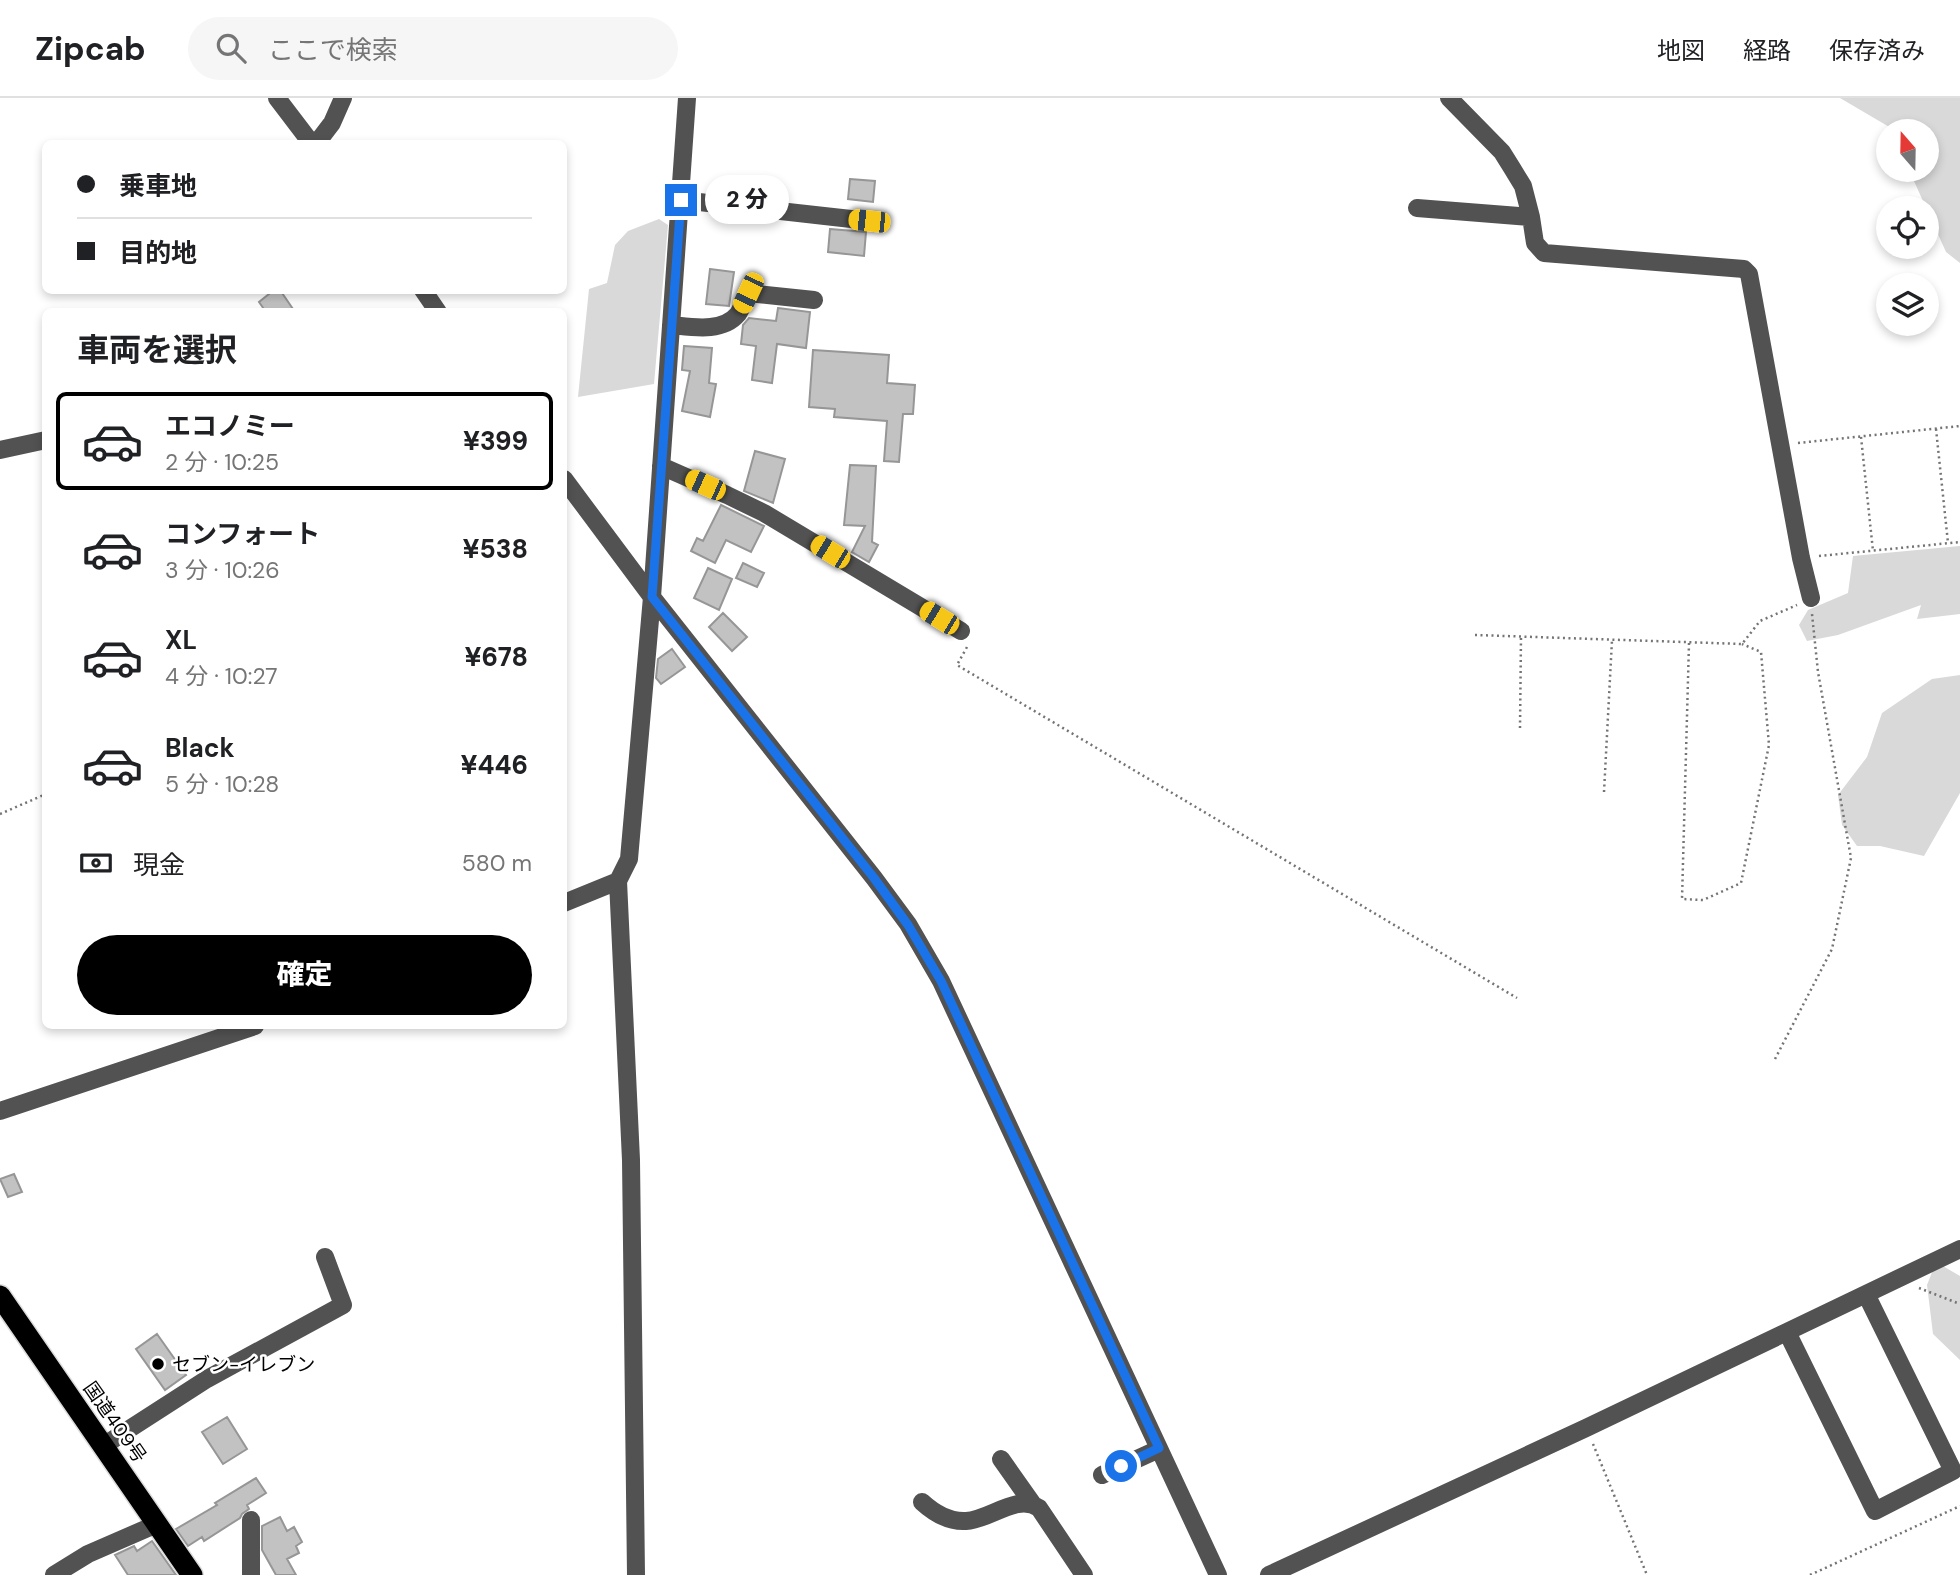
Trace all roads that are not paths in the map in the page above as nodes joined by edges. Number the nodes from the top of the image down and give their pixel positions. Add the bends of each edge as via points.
1 (277, 98) edge
2 (342, 98) edge
3 (687, 98) edge
4 (1448, 98) edge
5 (311, 140) edge
6 (317, 140) edge
7 (681, 200) junction
8 (1417, 208) dead end
9 (1531, 217) junction
10 (869, 221) dead end
11 (814, 300) dead end
12 (671, 325) junction
13 (42, 441) edge
14 (0, 450) edge
15 (661, 466) junction
16 (567, 483) edge
17 (652, 597) junction
18 (1811, 598) road end
19 (961, 631) road end
20 (618, 881) junction
21 (567, 902) edge
22 (246, 1029) edge
23 (0, 1111) edge
24 (1960, 1249) edge
25 (325, 1257) dead end
26 (1866, 1294) junction
27 (0, 1296) edge
28 (1787, 1332) junction
29 (103, 1446) junction
30 (1159, 1448) junction
31 (1001, 1459) dead end
32 (1102, 1475) dead end
33 (922, 1502) dead end
34 (1032, 1503) junction
35 (251, 1520) dead end
36 (157, 1524) junction
37 (54, 1575) edge
38 (192, 1575) edge
39 (251, 1575) edge
40 (636, 1575) edge
41 (1084, 1575) edge
42 (1218, 1575) edge
43 (1269, 1575) edge

1 - 5 street
2 - 6 street via 332,123
3 - 7 street
4 - 9 street via 1502,152 1523,186
7 - 10 street
7 - 12 street
8 - 9 street
9 - 18 street via 1535,243 1544,253 1744,269 1749,274
11 - 12 street via 748,293 737,314 723,323 707,328
12 - 15 street
13 - 14 street
15 - 17 street
15 - 19 street via 764,513
16 - 17 street
17 - 20 street via 629,859
17 - 30 street via 915,936 941,981
20 - 21 street
20 - 40 street via 631,1160
22 - 23 street
24 - 26 street
25 - 29 street via 343,1305 207,1380
26 - 28 street
26 - 28 street via 1953,1471 1875,1511
27 - 29 highway, 国道409号
28 - 43 street
29 - 36 highway, 国道409号
30 - 32 street
30 - 42 street
31 - 34 street
33 - 34 street via 948,1519 967,1521
34 - 41 street
35 - 39 street
36 - 37 street via 88,1554
36 - 38 highway, 国道409号

